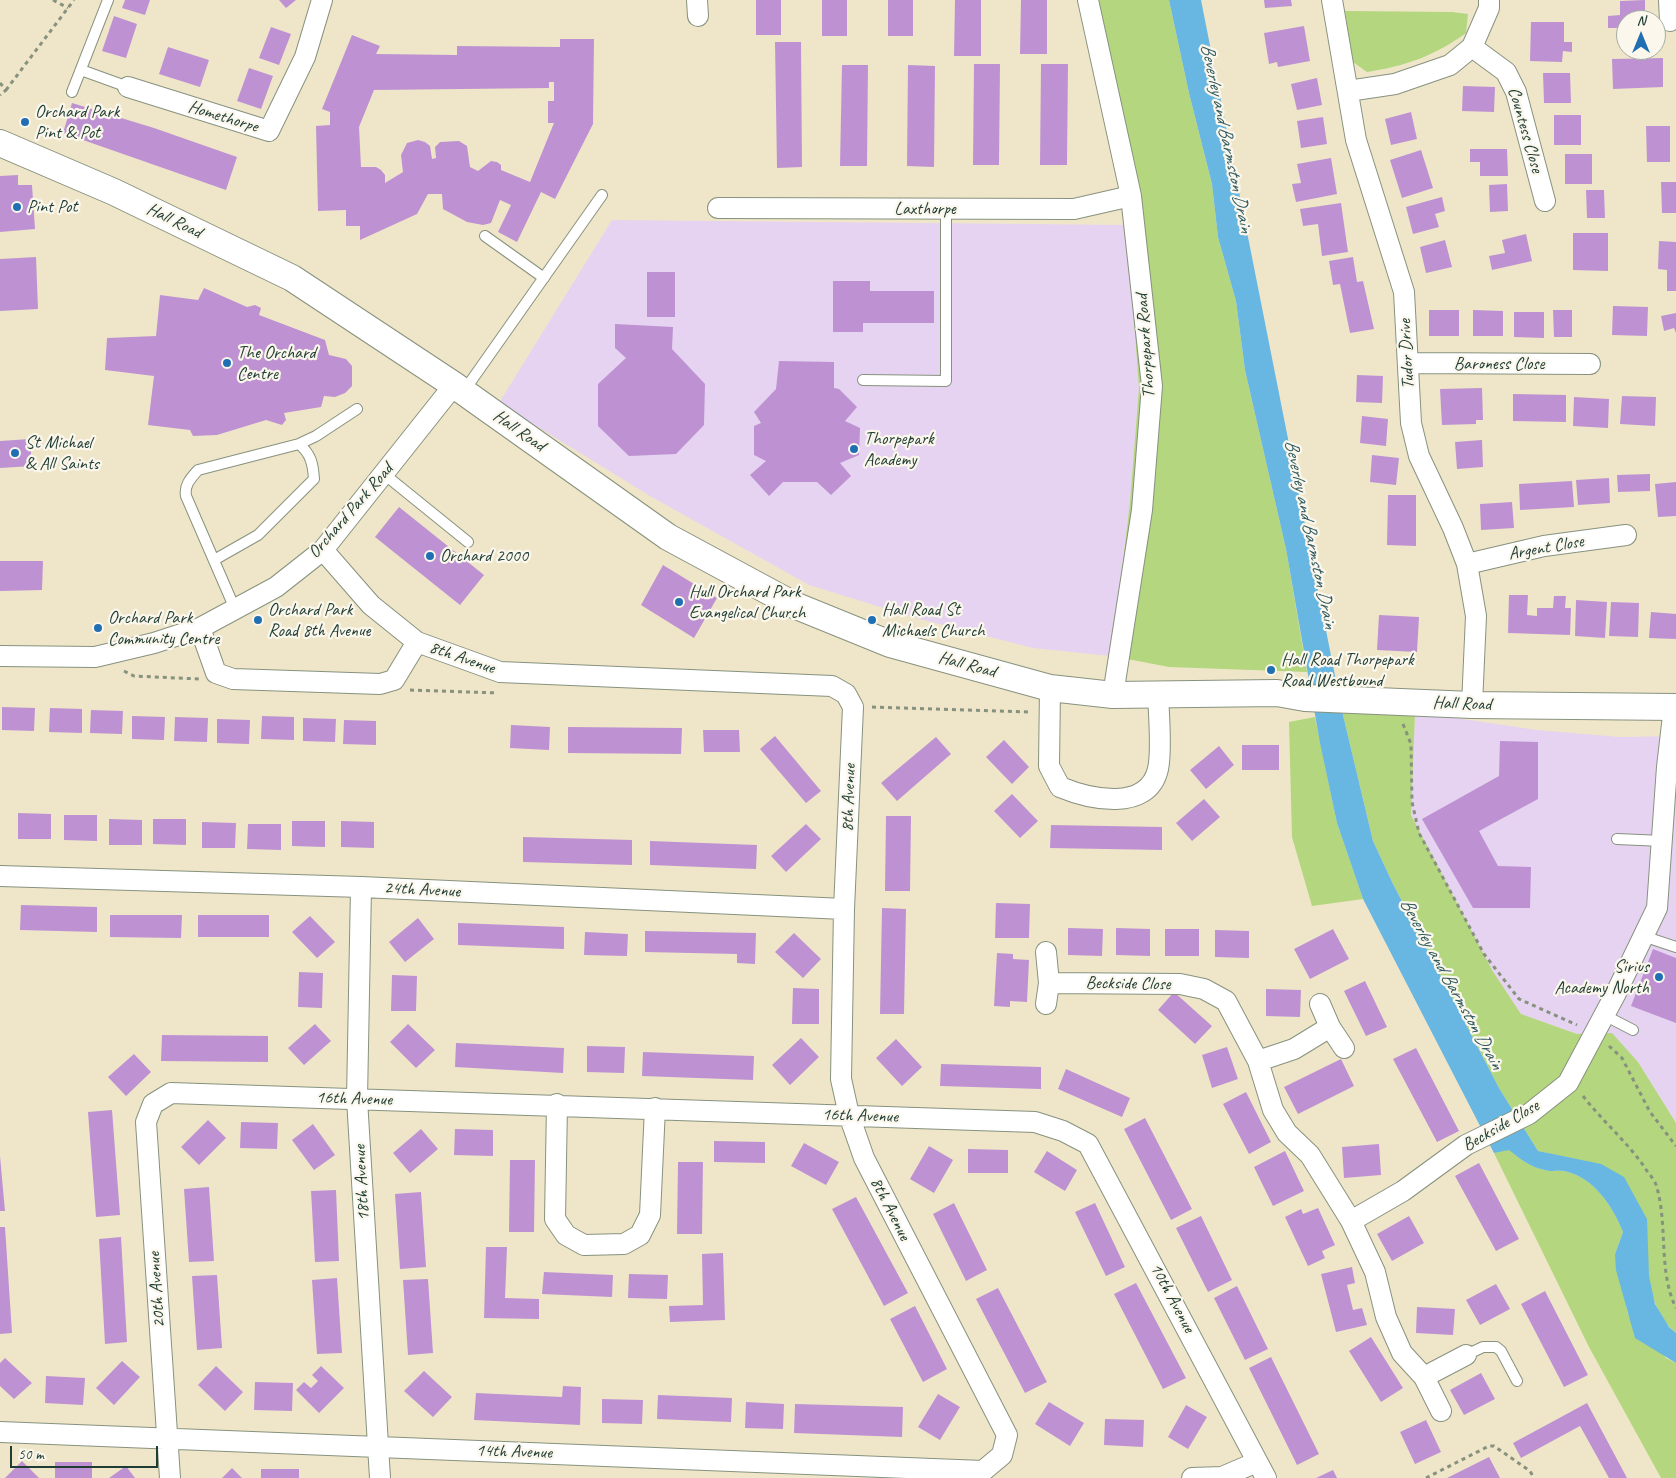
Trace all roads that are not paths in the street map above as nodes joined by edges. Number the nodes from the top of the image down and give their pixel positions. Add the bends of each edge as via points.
1 (108, 0) edge
2 (322, 0) edge
3 (1088, 0) edge
4 (1332, 0) edge
5 (1489, 0) edge
6 (1669, 0) edge
7 (1670, 21) dead end
8 (1472, 47) junction
9 (81, 70) junction
10 (128, 87) joint
11 (1348, 91) junction
12 (72, 92) dead end
13 (0, 143) edge
14 (602, 195) dead end
15 (1131, 196) junction
16 (1545, 201) dead end
17 (718, 208) dead end
18 (946, 209) junction
19 (485, 236) dead end
20 (544, 278) junction
21 (1408, 363) junction
22 (1590, 364) dead end
23 (863, 380) dead end
24 (459, 388) junction
25 (357, 409) dead end
26 (299, 444) junction
27 (384, 474) junction
28 (1626, 535) dead end
29 (468, 542) dead end
30 (323, 550) junction
31 (214, 560) junction
32 (1467, 564) junction
33 (235, 609) junction
34 (200, 628) junction
35 (417, 642) junction
36 (0, 656) edge
37 (1050, 688) junction
38 (1113, 695) junction
39 (1158, 696) junction
40 (1472, 705) junction
41 (1675, 707) edge
42 (1617, 839) dead end
43 (1663, 841) junction
44 (0, 876) edge
45 (361, 887) junction
46 (844, 909) junction
47 (1644, 936) junction
48 (1676, 948) edge
49 (1046, 952) dead end
50 (1049, 983) junction
51 (1046, 1004) dead end
52 (1320, 1004) dead end
53 (1604, 1015) junction
54 (1330, 1027) junction
55 (1633, 1030) dead end
56 (1344, 1048) dead end
57 (1258, 1061) junction
58 (357, 1099) junction
59 (154, 1104) joint
60 (557, 1104) junction
61 (655, 1108) junction
62 (849, 1115) junction
63 (1063, 1131) joint
64 (1351, 1221) junction
65 (1466, 1355) joint
66 (1424, 1376) junction
67 (1517, 1381) dead end
68 (1440, 1411) dead end
69 (0, 1432) edge
70 (1006, 1435) joint
71 (167, 1438) junction
72 (378, 1447) junction
73 (1261, 1470) edge
74 (170, 1478) edge
75 (380, 1478) edge
76 (1192, 1478) edge

1 - 9 lane
2 - 10 street, Homethorpe via 305,57 269,131
3 - 15 street, Thorpepark Road
4 - 11 street, Tudor Drive
5 - 8 street via 1489,8
6 - 7 street
8 - 11 street via 1450,65 1395,84
8 - 16 street, Countess Close via 1506,72 1516,92
9 - 10 lane
9 - 12 lane
11 - 21 street, Tudor Drive via 1356,140 1404,292
13 - 24 street, Hall Road via 114,192 292,278
14 - 20 lane
15 - 18 street, Laxthorpe via 1074,209
15 - 38 street, Thorpepark Road via 1152,386 1142,510
17 - 18 street, Laxthorpe
18 - 23 lane via 946,381
19 - 20 lane
20 - 24 lane
21 - 22 street, Baroness Close
21 - 32 street, Tudor Drive via 1412,423 1420,456
24 - 27 street, Orchard Park Road
24 - 37 street, Hall Road via 668,537 794,605 890,644
25 - 26 lane
26 - 31 lane via 308,451 314,479 258,534
26 - 31 lane via 198,470 188,483 186,496
27 - 29 lane
27 - 30 street, Orchard Park Road
28 - 32 street, Argent Close via 1544,546
30 - 33 street, Orchard Park Road via 276,587
30 - 35 street, 8th Avenue via 371,605
31 - 33 lane
32 - 40 street, Tudor Drive via 1476,616
33 - 34 street, Orchard Park Road
34 - 35 street via 216,673 232,679 380,684 394,680
34 - 36 street, Orchard Park Road via 95,657
35 - 46 street, 8th Avenue via 500,672 832,686 846,694 853,707
37 - 38 street, Hall Road
37 - 39 street via 1050,766 1060,787 1082,796 1129,799 1149,787 1158,769
38 - 39 street, Hall Road
39 - 40 street, Hall Road via 1277,693 1305,698
40 - 41 street, Hall Road
41 - 43 street, Beckside Close via 1667,767
42 - 43 lane
43 - 47 street, Beckside Close via 1657,908
44 - 45 street, 24th Avenue
45 - 46 street, 24th Avenue
45 - 58 street, 18th Avenue
46 - 62 street, 8th Avenue via 841,1079
47 - 48 lane
47 - 53 street, Beckside Close
49 - 50 street
50 - 51 street
50 - 57 street, Beckside Close via 1180,984 1204,989 1226,1001
52 - 54 street
53 - 55 lane
53 - 64 street, Beckside Close via 1570,1080 1529,1114 1466,1145 1403,1191
54 - 56 street
54 - 57 street via 1294,1049
57 - 64 street, Beckside Close via 1273,1110 1287,1133 1310,1155
58 - 59 street, 16th Avenue via 171,1093
58 - 60 street, 16th Avenue
58 - 72 street, 18th Avenue
59 - 71 street, 20th Avenue via 146,1122
60 - 61 street, 16th Avenue
60 - 61 street via 554,1219 566,1235 584,1245 624,1244 640,1234 650,1215
61 - 62 street, 16th Avenue
62 - 63 street, 16th Avenue via 1035,1122
62 - 70 street, 8th Avenue via 864,1158
63 - 73 street, 10th Avenue via 1088,1144
64 - 66 street, Beckside Close via 1375,1272 1386,1317 1402,1353
65 - 66 street
65 - 67 lane via 1484,1347 1496,1347
66 - 68 street, Beckside Close
69 - 71 street, 14th Avenue
70 - 72 street, 14th Avenue via 1002,1455 983,1471
71 - 72 street, 14th Avenue
71 - 74 street, 20th Avenue
72 - 75 street, 18th Avenue
73 - 76 street

